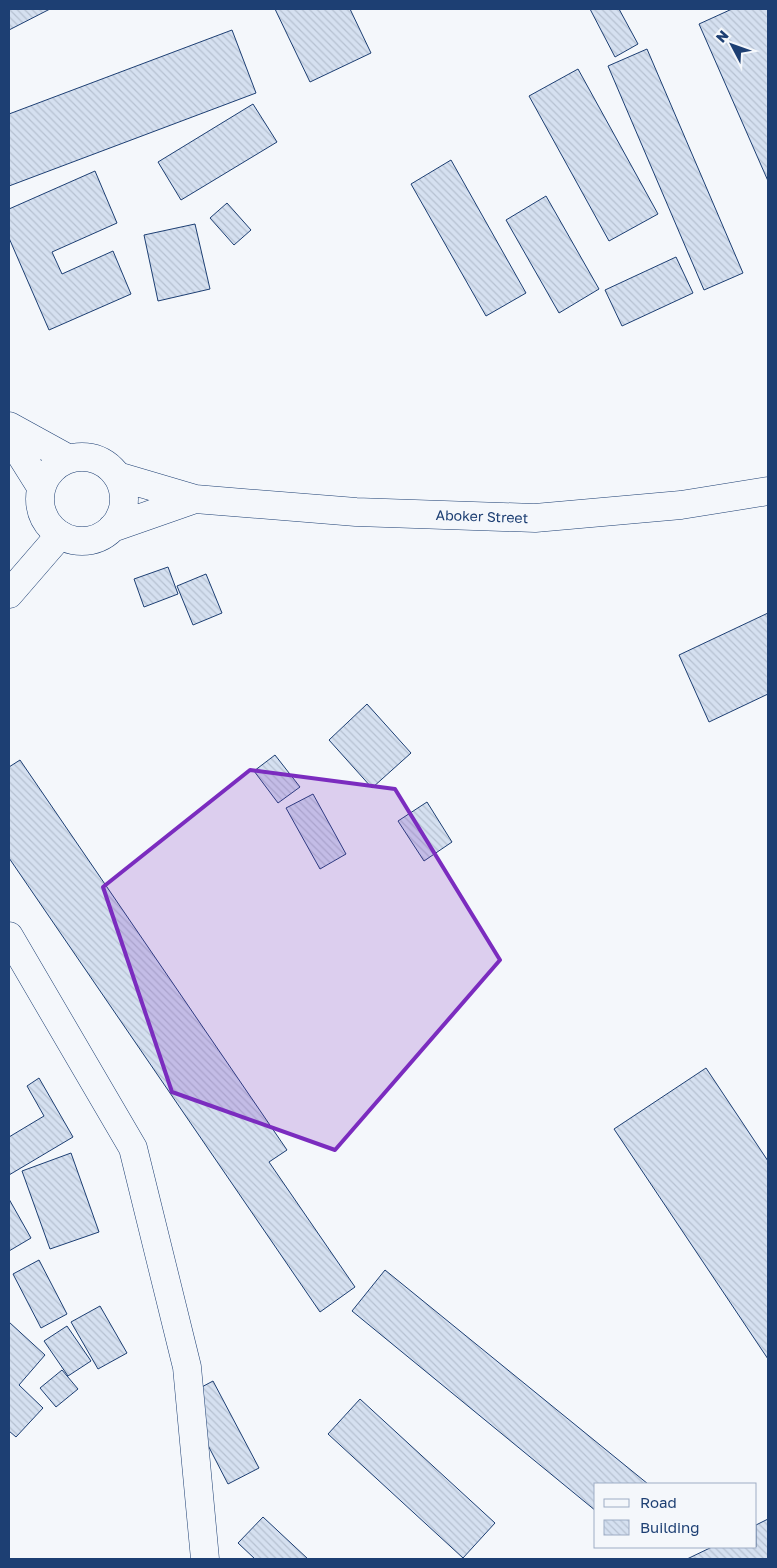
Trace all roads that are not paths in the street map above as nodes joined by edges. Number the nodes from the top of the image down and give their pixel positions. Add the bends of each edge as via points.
1 (9, 426) edge
2 (9, 436) edge
3 (69, 459) junction
4 (117, 476) junction
5 (41, 487) junction
6 (768, 491) edge
7 (195, 499) junction
8 (112, 528) junction
9 (60, 535) junction
10 (9, 594) edge
11 (9, 936) edge
12 (205, 1559) edge

1 - 3 main road
2 - 5 main road
3 - 4 main road via 96,459
3 - 5 main road via 57,465
4 - 7 main road
4 - 8 main road via 124,503
5 - 9 main road via 42,514
6 - 7 main road, Aboker Street via 681,504 535,518 356,512
7 - 8 main road
8 - 9 main road via 87,541
9 - 10 main road
11 - 12 main road via 134,1148 187,1367

